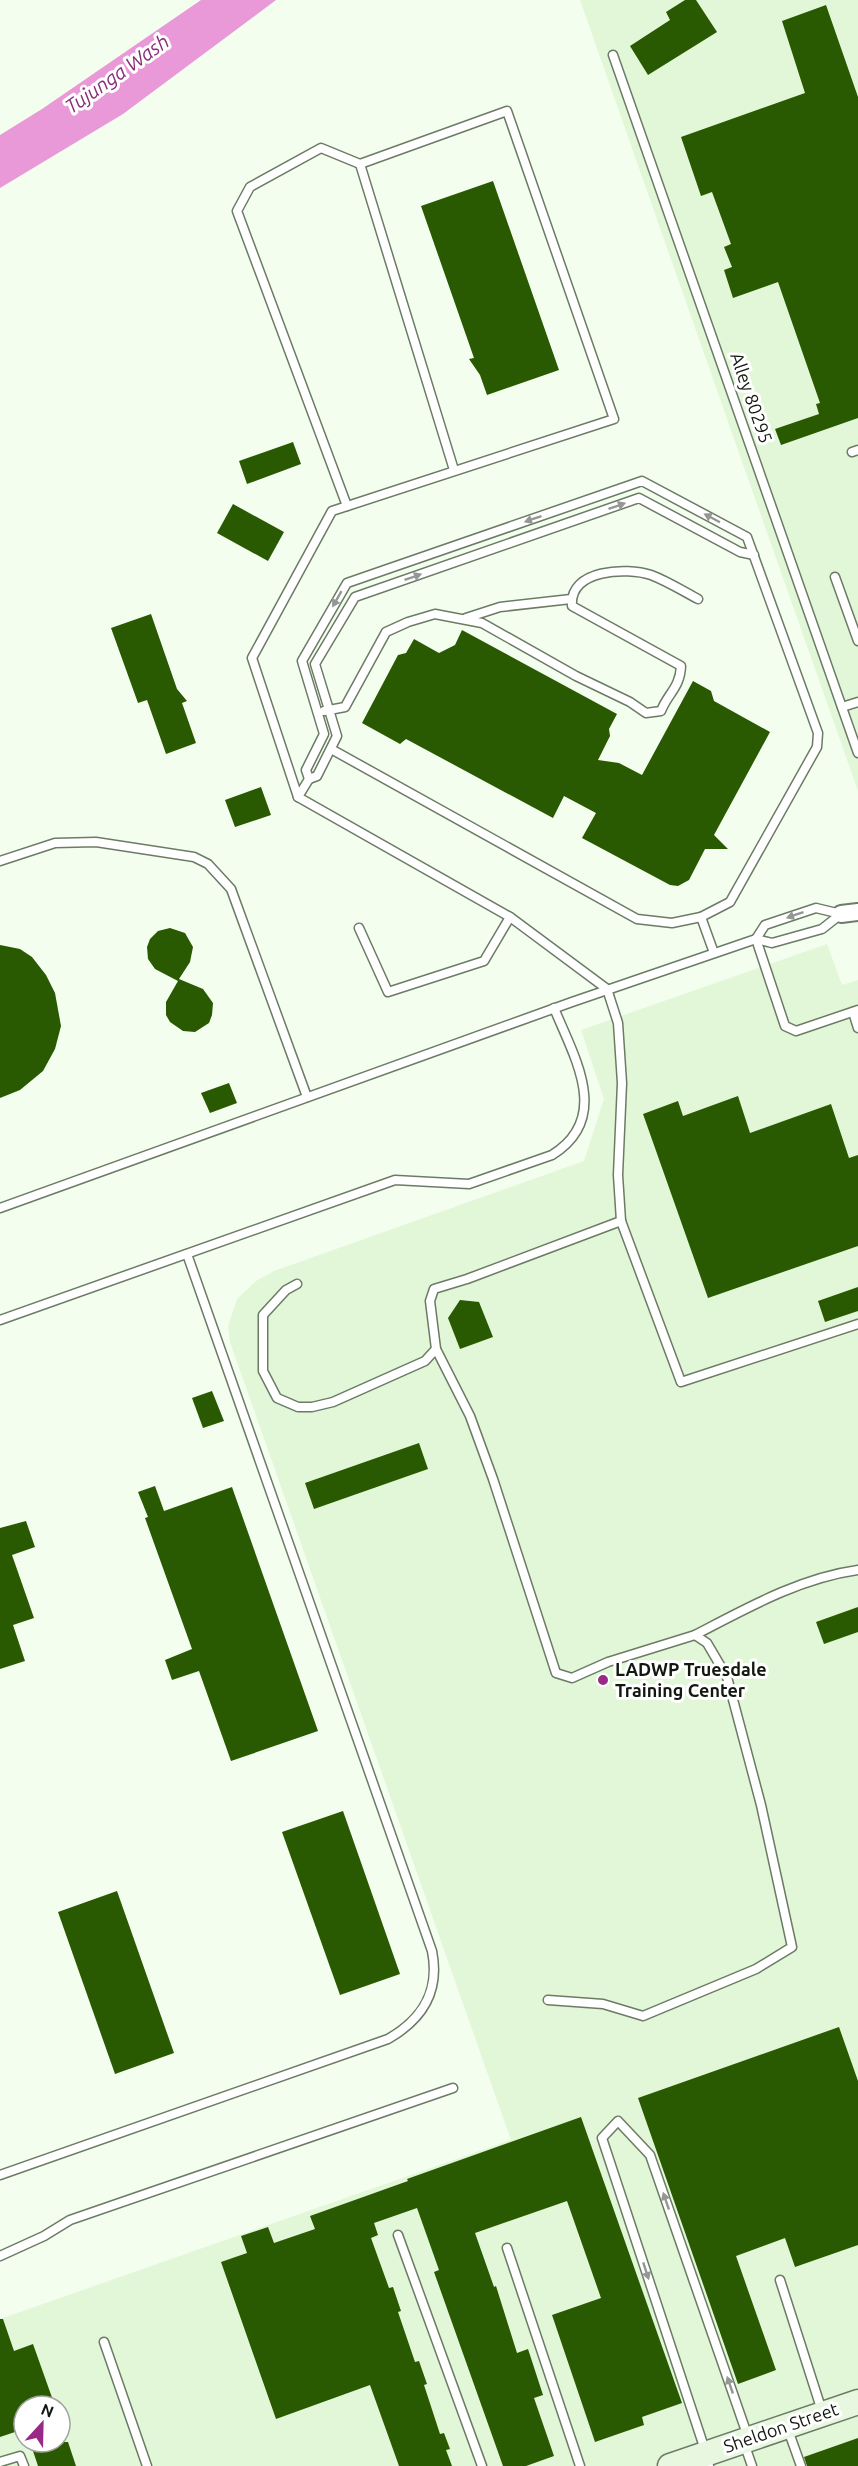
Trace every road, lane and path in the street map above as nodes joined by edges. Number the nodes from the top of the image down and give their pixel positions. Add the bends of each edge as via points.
1 (613, 55) dead end
2 (360, 164) junction
3 (454, 470) junction
4 (347, 506) junction
5 (754, 555) junction
6 (835, 577) dead end
7 (572, 599) junction
8 (698, 599) dead end
9 (463, 619) junction
10 (858, 641) edge
11 (858, 702) edge
12 (842, 707) junction
13 (329, 709) junction
14 (318, 712) junction
15 (331, 749) junction
16 (858, 753) edge
17 (309, 779) junction
18 (298, 796) junction
19 (0, 861) edge
20 (858, 912) edge
21 (841, 914) junction
22 (510, 917) junction
23 (701, 917) junction
24 (359, 928) dead end
25 (756, 939) junction
26 (714, 953) junction
27 (608, 989) junction
28 (555, 1008) junction
29 (855, 1011) edge
30 (858, 1028) edge
31 (307, 1097) junction
32 (0, 1208) edge
33 (621, 1221) junction
34 (187, 1254) junction
35 (297, 1284) dead end
36 (0, 1320) edge
37 (858, 1323) edge
38 (436, 1348) junction
39 (858, 1570) edge
40 (695, 1635) junction
41 (548, 2000) dead end
42 (453, 2088) dead end
43 (0, 2175) edge
44 (398, 2235) dead end
45 (507, 2248) dead end
46 (0, 2256) edge
47 (780, 2280) dead end
48 (104, 2342) dead end
49 (858, 2402) edge
50 (823, 2414) junction
51 (788, 2427) junction
52 (746, 2441) junction
53 (707, 2459) edge
54 (0, 2462) edge
55 (24, 2466) edge
56 (147, 2466) edge
57 (482, 2466) edge
58 (580, 2466) edge
59 (670, 2466) edge
60 (752, 2466) edge
61 (801, 2466) edge

1 - 12 lane, Alley 80295
2 - 3 lane
2 - 3 lane via 507,111 614,419
2 - 4 lane via 321,148 250,187 237,211
3 - 4 lane
4 - 18 lane via 332,512 252,658
13 -> 5 lane via 315,664 355,597 639,498 740,552
5 -> 14 lane via 747,537 642,481 347,583 302,661
5 - 23 lane via 818,733 817,747 730,902
6 - 10 lane
7 - 8 lane via 576,586 586,578 629,570 653,576
7 - 9 lane via 500,608
7 - 9 lane via 572,606 681,666 680,680 661,711 646,713 482,623
9 - 13 lane via 435,614 386,632 345,707
11 - 12 lane
12 - 16 lane, Alley 80295
13 - 14 lane
13 - 15 lane via 337,736
14 - 17 lane via 324,734 306,770
15 - 17 lane via 317,776
15 - 23 lane via 637,919 672,923
17 - 18 lane
18 - 22 lane
19 - 31 lane via 43,846 77,841 187,856 208,864 231,888
20 - 21 street
21 - 25 lane via 822,929 772,943
21 -> 25 lane via 816,908 765,925
22 - 24 lane via 484,961 387,992
22 - 27 lane
23 - 26 lane
25 - 26 lane
25 - 29 lane via 785,1026 796,1031
26 - 27 lane
27 - 28 lane
27 - 33 lane via 618,1023 622,1083 618,1175
28 - 31 lane
28 - 34 lane via 582,1076 586,1098 578,1127 561,1150 470,1184 395,1180
29 - 30 lane
31 - 32 lane
33 - 37 lane via 681,1383
33 - 38 lane via 434,1289 430,1301
34 - 36 lane
34 - 43 lane via 432,1951 435,1977 420,2012 388,2039
35 - 38 lane via 263,1315 263,1371 277,1398 298,1407 333,1402 425,1361
38 - 40 lane via 470,1416 556,1673 572,1678 608,1662
39 - 40 lane via 800,1585
40 - 41 lane via 707,1643 727,1677 761,1805 792,1947 756,1969 642,2016 603,2004
42 - 46 lane via 70,2220
44 - 57 lane
45 - 58 lane
47 - 50 lane
48 - 56 lane
49 - 50 main road, Sheldon Street
50 - 51 main road, Sheldon Street
51 - 52 main road, Sheldon Street
51 - 61 lane
52 - 53 main road, Sheldon Street
52 -> 53 lane via 650,2155 618,2121 602,2138
52 - 60 lane
53 - 59 main road, Sheldon Street
54 - 55 lane via 20,2456

